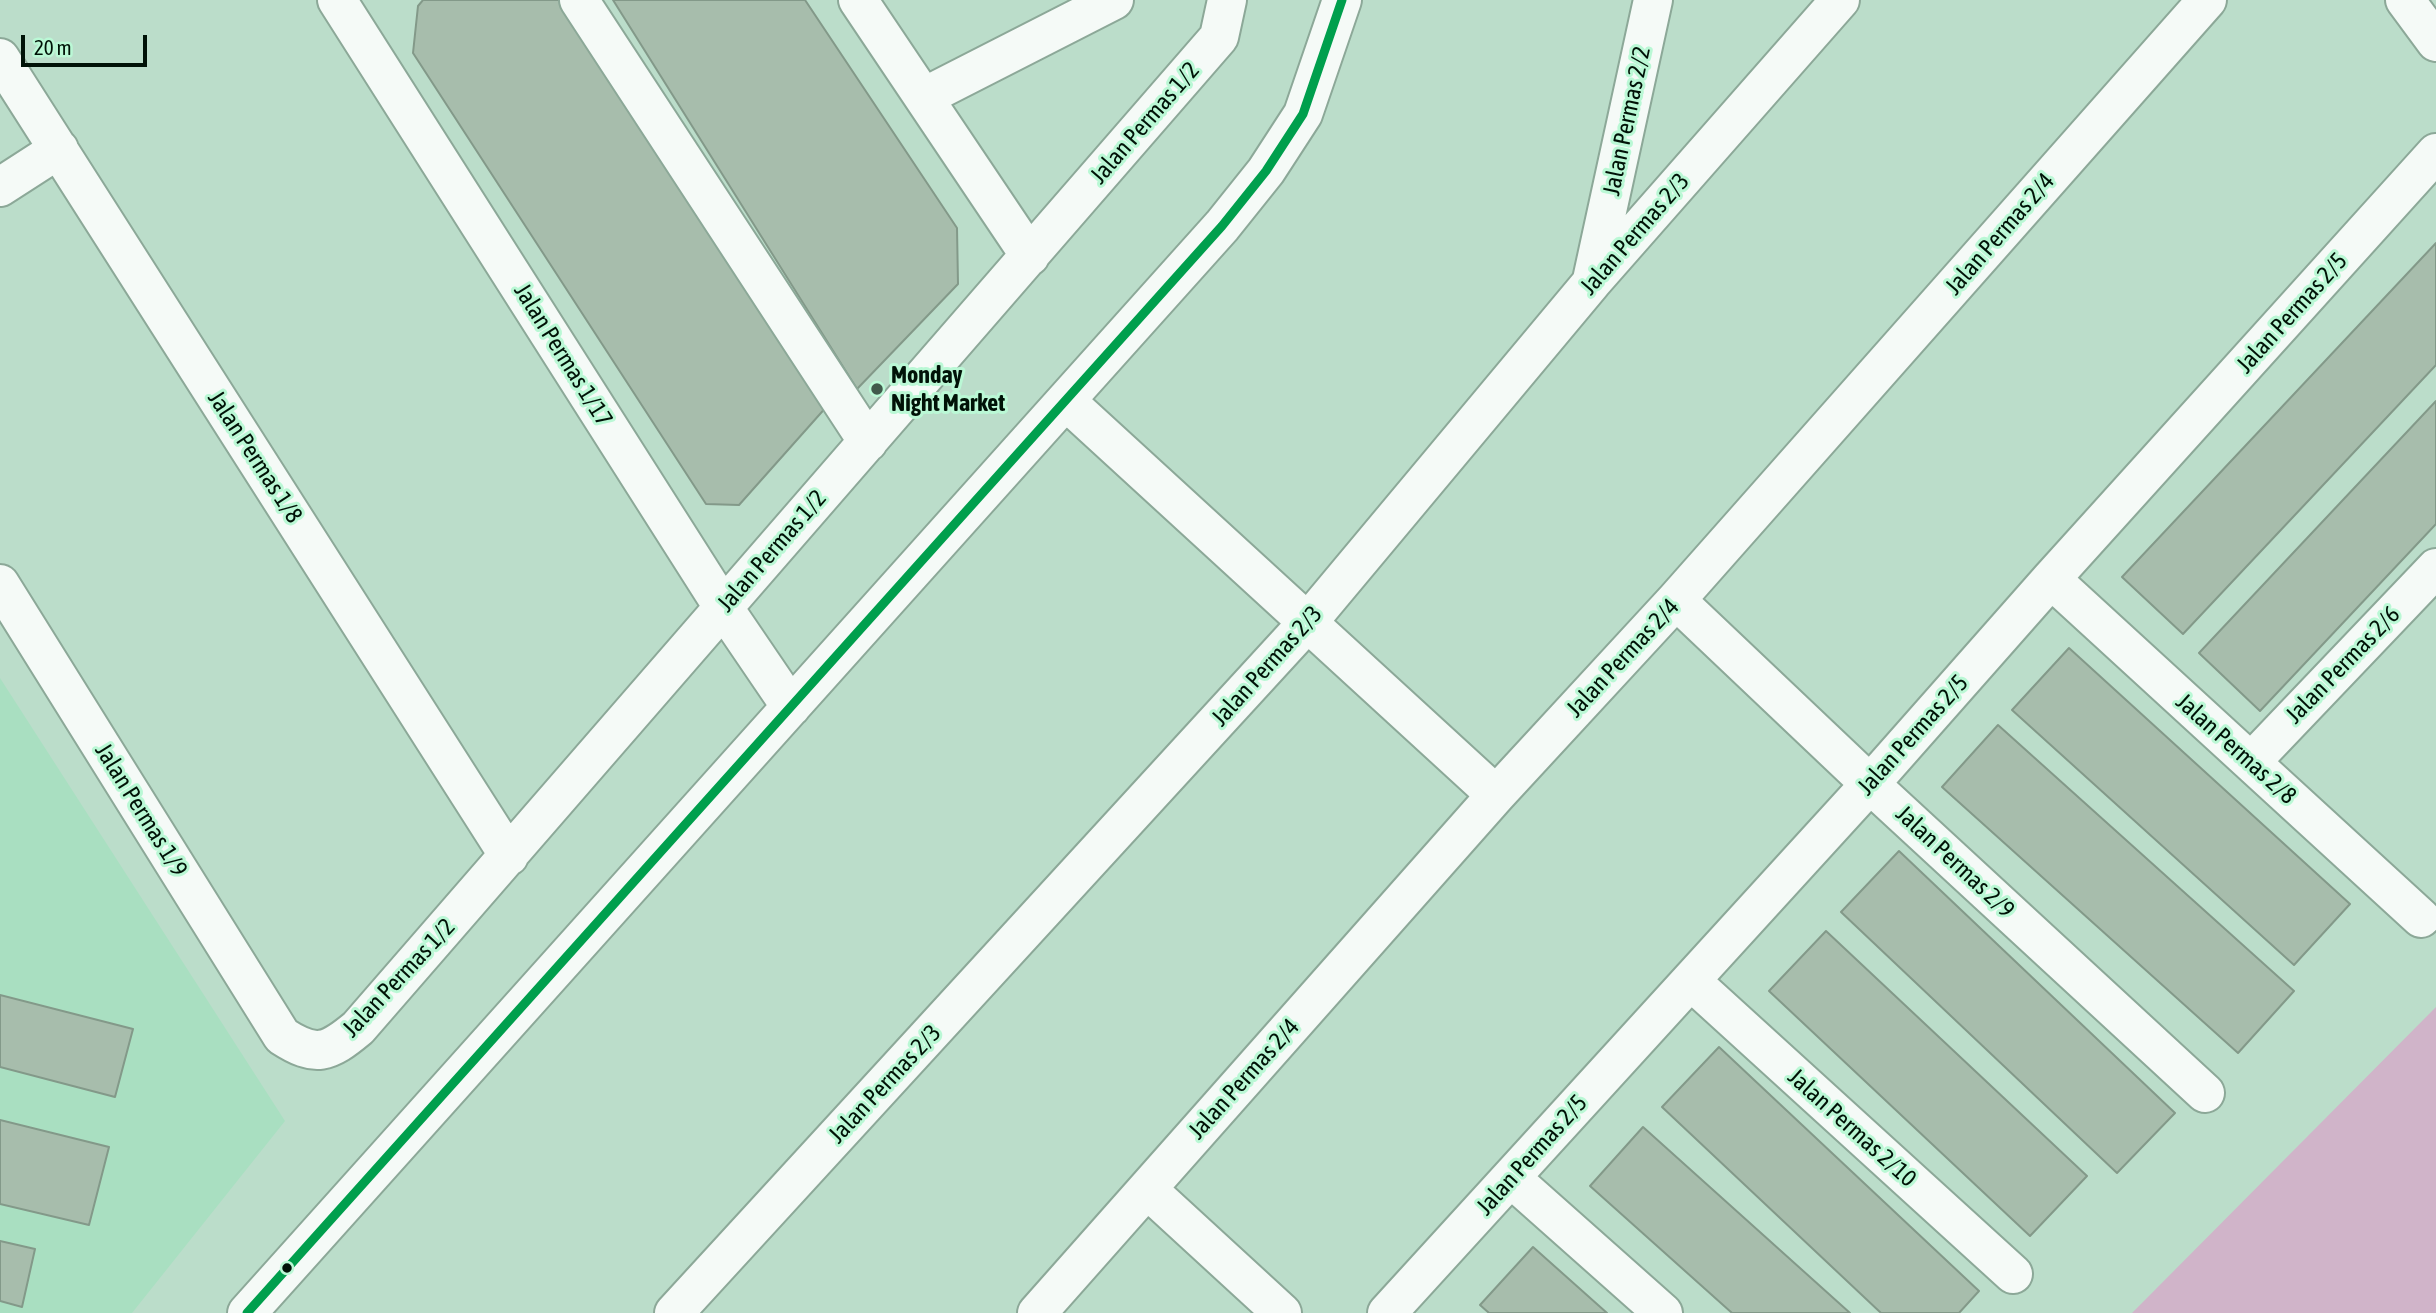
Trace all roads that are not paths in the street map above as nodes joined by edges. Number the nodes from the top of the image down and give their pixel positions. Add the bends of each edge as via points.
1 (337, 0) edge
2 (579, 0) edge
3 (858, 0) edge
4 (1114, 0) edge
5 (1227, 0) edge
6 (1342, 0) edge
7 (1653, 0) edge
8 (1840, 0) edge
9 (2207, 0) edge
10 (2405, 0) edge
11 (2436, 42) edge
12 (0, 58) edge
13 (924, 97) junction
14 (59, 149) junction
15 (2436, 153) edge
16 (0, 187) edge
17 (1030, 256) junction
18 (1592, 282) junction
19 (1066, 401) junction
20 (868, 442) junction
21 (2434, 572) edge
22 (2051, 579) junction
23 (0, 584) edge
24 (1676, 600) junction
25 (723, 607) junction
26 (1308, 622) junction
27 (791, 707) junction
28 (2250, 762) junction
29 (1870, 784) junction
30 (1496, 795) junction
31 (509, 856) junction
32 (2421, 918) dead end
33 (1691, 981) junction
34 (282, 1036) joint
35 (2205, 1093) dead end
36 (1511, 1178) junction
37 (1147, 1189) junction
38 (2013, 1274) dead end
39 (247, 1313) edge
40 (674, 1313) edge
41 (1037, 1313) edge
42 (1282, 1313) edge
43 (1387, 1313) edge
44 (1663, 1313) edge

1 - 25 street, Jalan Permas 1/17
2 - 20 street
3 - 13 street
4 - 13 street
5 - 17 street, Jalan Permas 1/2 via 1219,37
6 - 19 street via 1303,114 1266,171
7 - 18 street, Jalan Permas 2/2
8 - 18 street, Jalan Permas 2/3
9 - 24 street, Jalan Permas 2/4
10 - 11 street
12 - 14 street, Jalan Permas 1/8
13 - 17 street
14 - 16 street
14 - 31 street, Jalan Permas 1/8
15 - 22 street, Jalan Permas 2/5
17 - 20 street, Jalan Permas 1/2
18 - 26 street, Jalan Permas 2/3
19 - 26 street
19 - 27 street
20 - 25 street, Jalan Permas 1/2
21 - 28 street, Jalan Permas 2/6
22 - 28 street, Jalan Permas 2/8
22 - 29 street, Jalan Permas 2/5
23 - 34 street, Jalan Permas 1/9
24 - 29 street, Jalan Permas 2/9
24 - 30 street, Jalan Permas 2/4
25 - 27 street, Jalan Permas 1/17
25 - 31 street, Jalan Permas 1/2
26 - 30 street
26 - 40 street, Jalan Permas 2/3
27 - 39 street
28 - 32 street, Jalan Permas 2/8
29 - 33 street, Jalan Permas 2/5
29 - 35 street, Jalan Permas 2/9
30 - 37 street, Jalan Permas 2/4
31 - 34 street, Jalan Permas 1/2 via 342,1042 323,1051 300,1048
33 - 36 street, Jalan Permas 2/5
33 - 38 street, Jalan Permas 2/10
36 - 43 street, Jalan Permas 2/5
36 - 44 street
37 - 41 street, Jalan Permas 2/4
37 - 42 street

